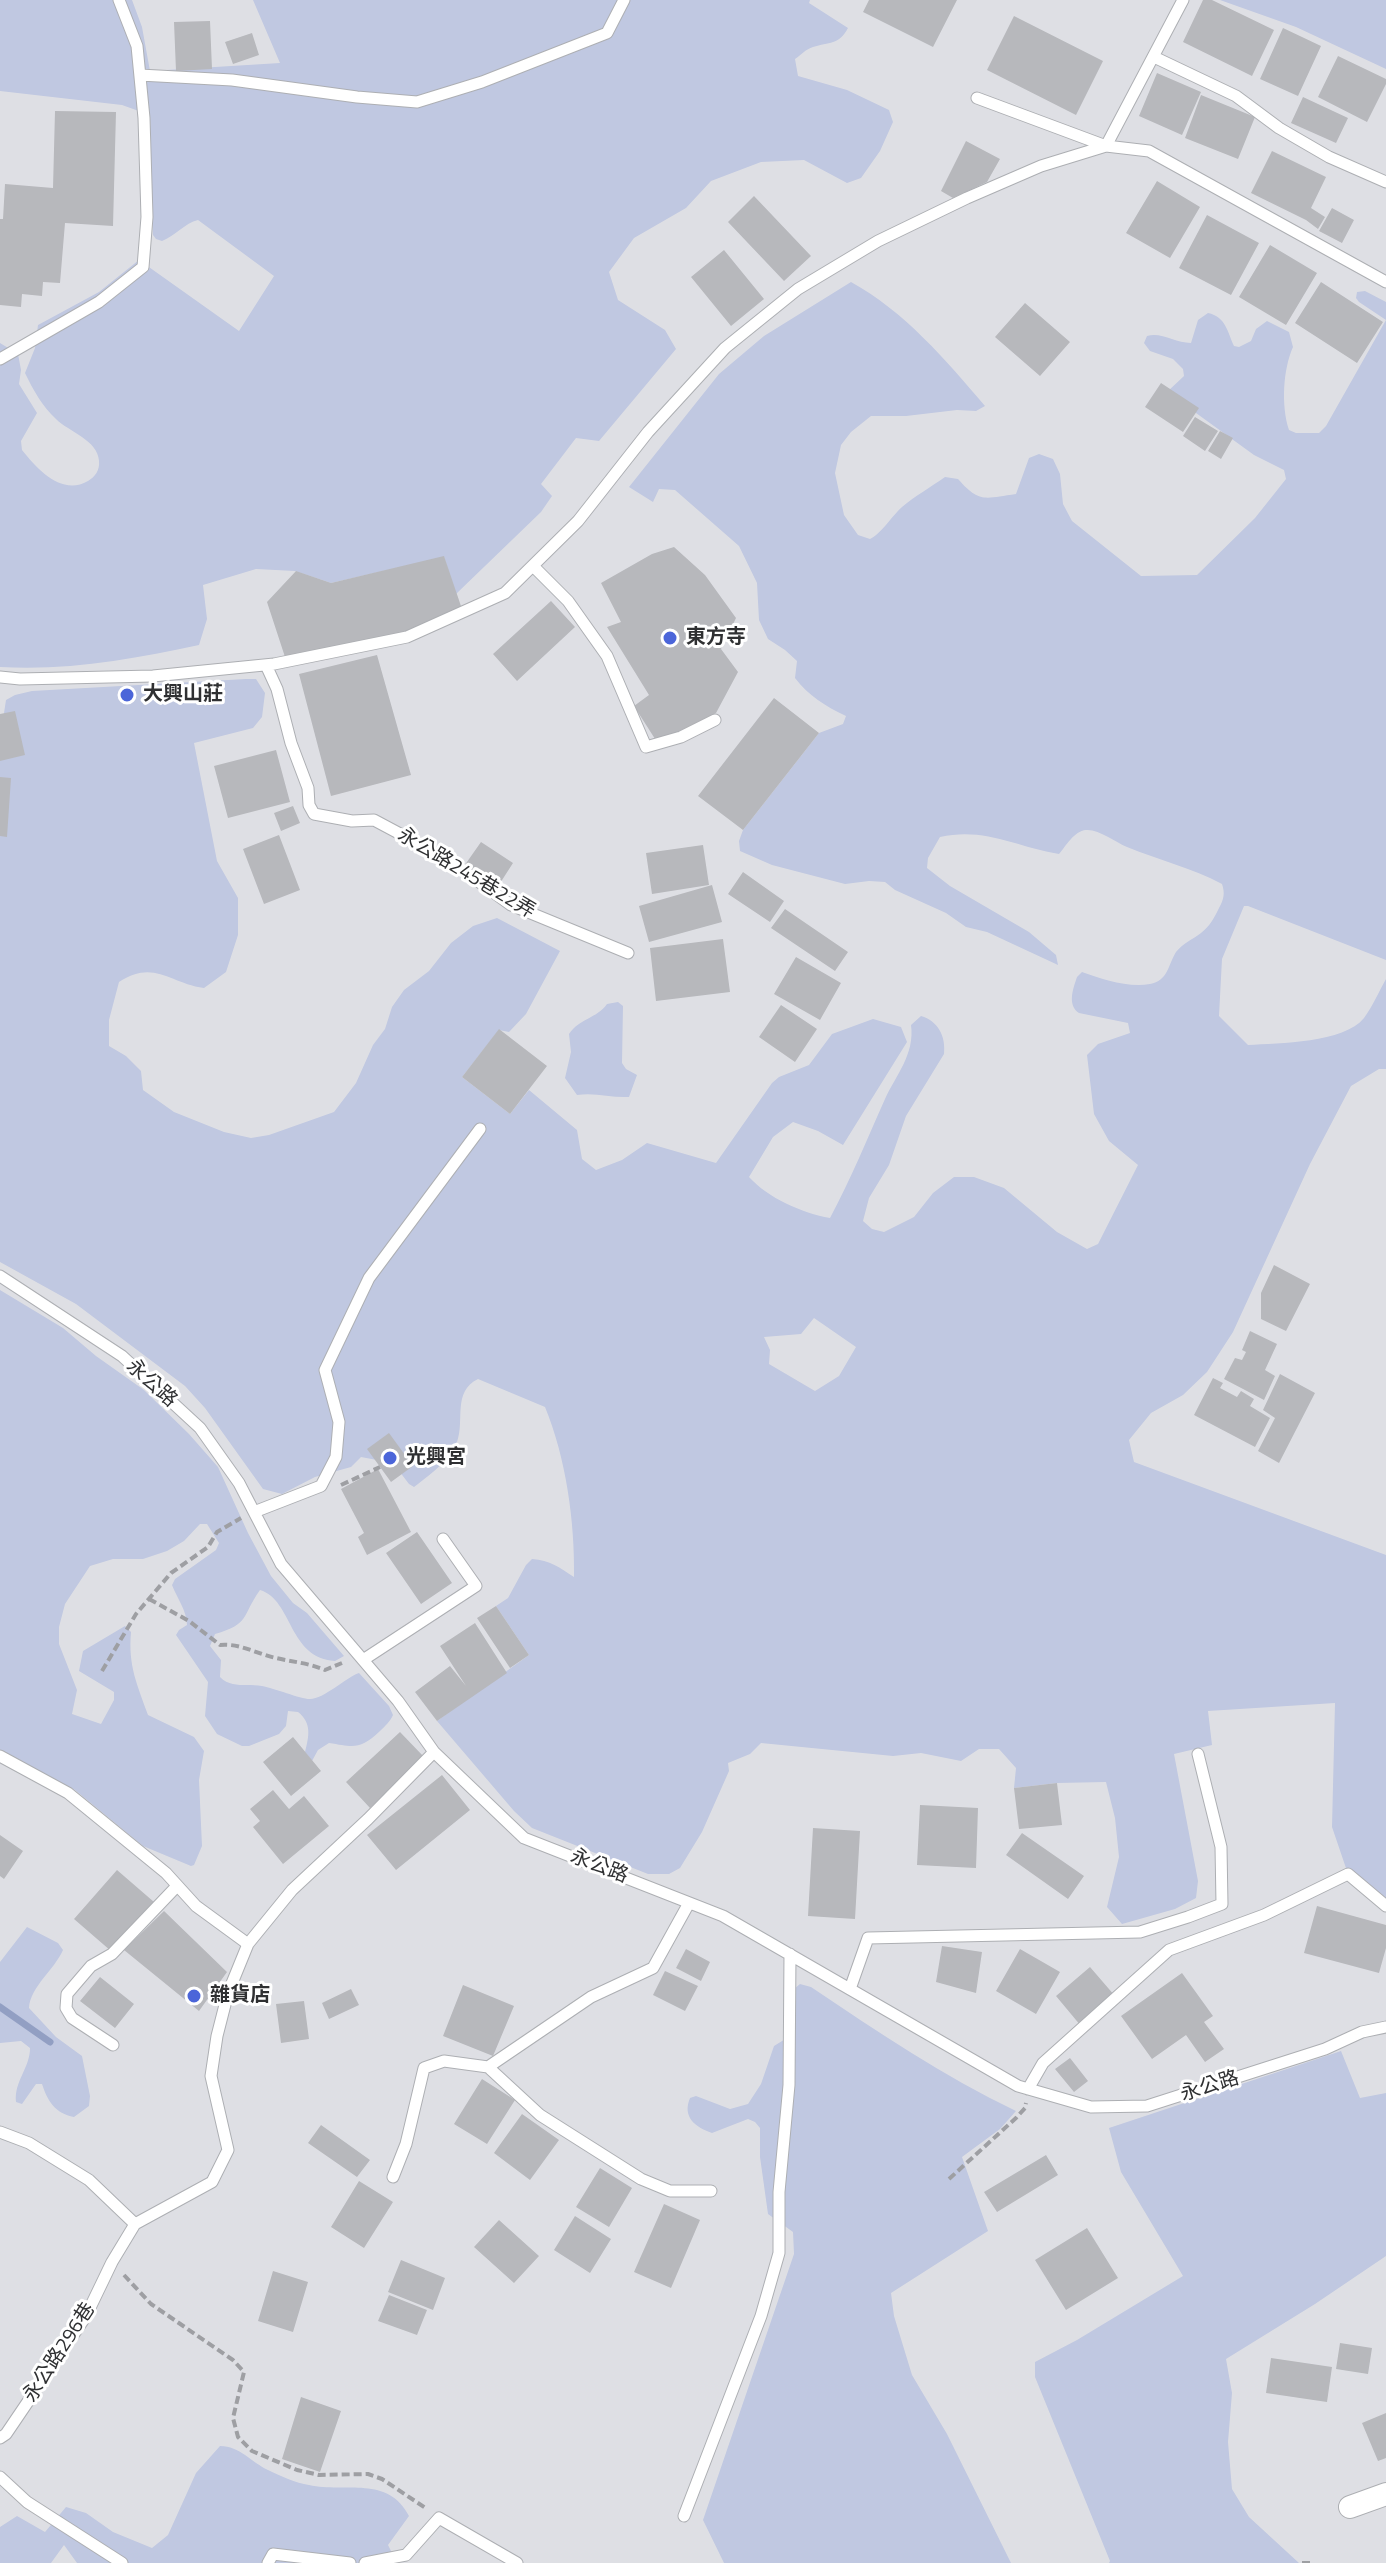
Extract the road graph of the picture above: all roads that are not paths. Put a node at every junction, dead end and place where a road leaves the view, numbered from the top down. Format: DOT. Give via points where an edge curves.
graph roads {
  1 [pos="119,0"];
  2 [pos="624,0"];
  3 [pos="1183,0"];
  4 [pos="1154,57"];
  5 [pos="140,75"];
  6 [pos="977,98"];
  7 [pos="1106,146"];
  8 [pos="1386,182"];
  9 [pos="1386,282"];
  10 [pos="0,359"];
  11 [pos="533,566"];
  12 [pos="266,665"];
  13 [pos="0,677"];
  14 [pos="715,720"];
  15 [pos="628,953"];
  16 [pos="480,1129"];
  17 [pos="0,1276"];
  18 [pos="254,1512"];
  19 [pos="443,1539"];
  20 [pos="363,1660"];
  21 [pos="434,1752"];
  22 [pos="1198,1754"];
  23 [pos="0,1756"];
  24 [pos="177,1886"];
  25 [pos="689,1903"];
  26 [pos="1386,1906"];
  27 [pos="248,1944"];
  28 [pos="790,1954"];
  29 [pos="850,1989"];
  30 [pos="1386,2027"];
  31 [pos="113,2045"];
  32 [pos="488,2067"];
  33 [pos="1028,2089"];
  34 [pos="0,2132"];
  35 [pos="393,2177"];
  36 [pos="711,2191"];
  37 [pos="135,2224"];
  38 [pos="0,2438"];
  39 [pos="0,2477"];
  40 [pos="1386,2494"];
  41 [pos="1350,2507"];
  42 [pos="684,2516"];
  43 [pos="122,2563"];
  44 [pos="268,2563"];
  45 [pos="350,2563"];
  46 [pos="365,2563"];
  47 [pos="517,2563"];
  1 -- 5 [label="lane" via="137,46"];
  2 -- 5 [label="lane" via="607,33 417,102"];
  3 -- 4 [label="lane"];
  4 -- 7 [label="lane"];
  4 -- 8 [label="lane" via="1236,96 1329,157"];
  5 -- 10 [label="lane" via="147,217 143,267 99,302"];
  6 -- 7 [label="lane"];
  7 -- 9 [label="lane" via="1149,151"];
  7 -- 11 [label="lane" via="1041,166 967,198 878,241 798,289 725,348 648,432 578,521"];
  11 -- 12 [label="lane" via="505,593 407,637"];
  11 -- 14 [label="lane" via="568,601 607,656 646,747"];
  12 -- 13 [label="lane" via="153,676"];
  12 -- 15 [label="lane, 永公路245巷22弄" via="314,814 374,820 449,860 511,905"];
  16 -- 18 [label="lane" via="369,1278 325,1370 339,1422 336,1457 321,1486"];
  17 -- 18 [label="lane, 永公路" via="122,1356 200,1428"];
  18 -- 20 [label="lane, 永公路" via="281,1564"];
  19 -- 20 [label="lane" via="476,1586"];
  20 -- 21 [label="lane, 永公路"];
  21 -- 25 [label="lane, 永公路" via="524,1838"];
  21 -- 27 [label="lane" via="292,1890"];
  22 -- 29 [label="lane" via="1221,1847 1222,1904 1140,1932 868,1938"];
  23 -- 24 [label="lane" via="68,1793"];
  24 -- 27 [label="lane"];
  24 -- 31 [label="lane" via="67,1994 72,2018"];
  25 -- 28 [label="lane, 永公路"];
  25 -- 32 [label="lane" via="653,1968 591,1997"];
  26 -- 33 [label="lane" via="1348,1874 1264,1915 1169,1950 1043,2063"];
  27 -- 37 [label="lane" via="228,1993 211,2076 228,2150 212,2182"];
  28 -- 29 [label="lane, 永公路"];
  28 -- 42 [label="lane" via="779,2253 761,2316"];
  29 -- 33 [label="lane, 永公路"];
  30 -- 33 [label="lane, 永公路" via="1147,2106 1091,2107"];
  32 -- 35 [label="lane" via="444,2061 424,2068"];
  32 -- 36 [label="lane" via="540,2115 641,2179 670,2191"];
  34 -- 37 [label="lane" via="29,2143 89,2180"];
  37 -- 38 [label="lane, 永公路296巷" via="86,2316"];
  39 -- 43 [label="lane" via="27,2502"];
  40 -- 41 [label="street"];
  44 -- 45 [label="lane" via="273,2554"];
  46 -- 47 [label="lane" via="406,2555 439,2518"];
}
